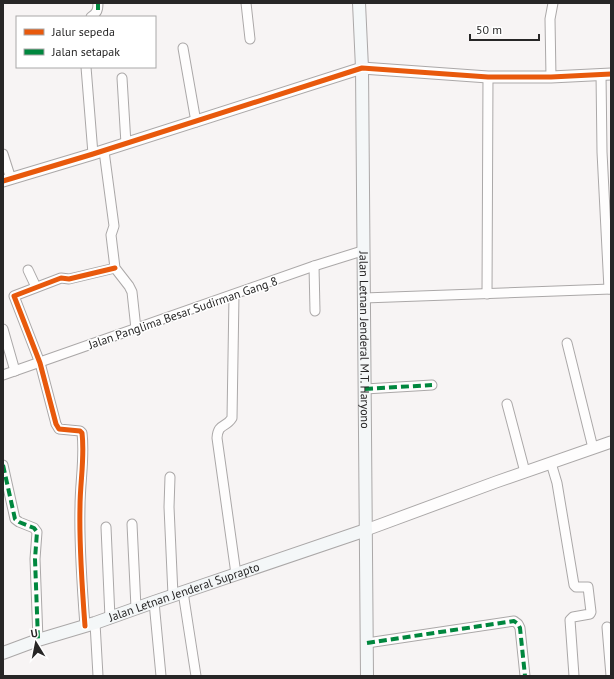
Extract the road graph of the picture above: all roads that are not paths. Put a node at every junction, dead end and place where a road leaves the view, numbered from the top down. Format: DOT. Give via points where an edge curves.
graph roads {
  1 [pos="98,3"];
  2 [pos="246,3"];
  3 [pos="360,3"];
  4 [pos="553,3"];
  5 [pos="93,16"];
  6 [pos="250,39"];
  7 [pos="183,48"];
  8 [pos="86,68"];
  9 [pos="362,68"];
  10 [pos="606,74"];
  11 [pos="488,77"];
  12 [pos="551,77"];
  13 [pos="122,78"];
  14 [pos="196,122"];
  15 [pos="126,144"];
  16 [pos="98,153"];
  17 [pos="3,154"];
  18 [pos="7,180"];
  19 [pos="362,251"];
  20 [pos="314,266"];
  21 [pos="115,268"];
  22 [pos="28,270"];
  23 [pos="36,287"];
  24 [pos="610,289"];
  25 [pos="487,294"];
  26 [pos="234,295"];
  27 [pos="364,298"];
  28 [pos="316,311"];
  29 [pos="3,329"];
  30 [pos="136,329"];
  31 [pos="567,343"];
  32 [pos="40,363"];
  33 [pos="15,371"];
  34 [pos="3,375"];
  35 [pos="432,384"];
  36 [pos="365,389"];
  37 [pos="508,404"];
  38 [pos="611,442"];
  39 [pos="593,448"];
  40 [pos="552,463"];
  41 [pos="3,465"];
  42 [pos="525,472"];
  43 [pos="170,477"];
  44 [pos="132,524"];
  45 [pos="106,527"];
  46 [pos="366,530"];
  47 [pos="236,574"];
  48 [pos="178,593"];
  49 [pos="154,602"];
  50 [pos="136,608"];
  51 [pos="110,618"];
  52 [pos="90,625"];
  53 [pos="607,627"];
  54 [pos="38,640"];
  55 [pos="367,643"];
  56 [pos="3,653"];
  57 [pos="98,676"];
  58 [pos="161,676"];
  59 [pos="196,676"];
  60 [pos="367,676"];
  61 [pos="525,676"];
  62 [pos="574,676"];
  63 [pos="611,676"];
  1 -- 5 [label="street" via="98,10"];
  2 -- 6 [label="street"];
  3 -- 9 [label="main road, Jalan Letnan Jenderal M.T. Haryono"];
  4 -- 12 [label="street" via="550,18"];
  7 -- 14 [label="street"];
  8 -- 16 [label="street"];
  9 -- 11 [label="street"];
  9 -- 14 [label="street"];
  9 -- 19 [label="main road, Jalan Letnan Jenderal M.T. Haryono"];
  10 -- 12 [label="street"];
  10 -- 24 [label="street" via="602,152"];
  11 -- 12 [label="street"];
  11 -- 25 [label="street"];
  13 -- 15 [label="street"];
  14 -- 15 [label="street"];
  15 -- 16 [label="street"];
  16 -- 18 [label="street"];
  16 -- 21 [label="street" via="114,226 111,235"];
  17 -- 18 [label="street"];
  19 -- 20 [label="street, Jalan Panglima Besar Sudirman Gang 8"];
  19 -- 27 [label="main road, Jalan Letnan Jenderal M.T. Haryono"];
  20 -- 26 [label="street, Jalan Panglima Besar Sudirman Gang 8"];
  20 -- 28 [label="street"];
  21 -- 23 [label="street" via="69,279 61,278"];
  21 -- 30 [label="street" via="132,292"];
  22 -- 23 [label="street"];
  23 -- 32 [label="street" via="14,296"];
  24 -- 25 [label="street"];
  25 -- 27 [label="street"];
  26 -- 30 [label="street, Jalan Panglima Besar Sudirman Gang 8"];
  26 -- 47 [label="street" via="232,418 217,432 217,438"];
  27 -- 36 [label="main road, Jalan Letnan Jenderal M.T. Haryono"];
  29 -- 33 [label="street"];
  30 -- 32 [label="street, Jalan Panglima Besar Sudirman Gang 8"];
  31 -- 39 [label="street"];
  32 -- 33 [label="street, Jalan Panglima Besar Sudirman Gang 8"];
  32 -- 52 [label="street" via="57,427 62,430 80,431 83,435 80,558"];
  33 -- 34 [label="street, Jalan Panglima Besar Sudirman Gang 8"];
  35 -- 36 [label="street"];
  36 -- 46 [label="main road, Jalan Letnan Jenderal M.T. Haryono"];
  37 -- 42 [label="street"];
  38 -- 39 [label="street"];
  39 -- 40 [label="street"];
  40 -- 42 [label="street"];
  40 -- 62 [label="street" via="574,585 588,588 591,612 570,620"];
  41 -- 54 [label="street" via="15,519 37,532 35,559"];
  42 -- 46 [label="street"];
  43 -- 48 [label="street" via="169,507"];
  44 -- 50 [label="street"];
  45 -- 51 [label="street"];
  46 -- 47 [label="main road, Jalan Letnan Jenderal Suprapto"];
  46 -- 55 [label="main road, Jalan Letnan Jenderal M.T. Haryono"];
  47 -- 48 [label="main road, Jalan Letnan Jenderal Suprapto"];
  48 -- 49 [label="main road, Jalan Letnan Jenderal Suprapto"];
  48 -- 59 [label="street"];
  49 -- 50 [label="main road, Jalan Letnan Jenderal Suprapto"];
  49 -- 58 [label="street"];
  50 -- 51 [label="main road, Jalan Letnan Jenderal Suprapto"];
  51 -- 52 [label="main road, Jalan Letnan Jenderal Suprapto"];
  52 -- 54 [label="main road, Jalan Letnan Jenderal Suprapto"];
  52 -- 57 [label="street"];
  53 -- 63 [label="street"];
  54 -- 56 [label="main road, Jalan Letnan Jenderal Suprapto"];
  55 -- 60 [label="main road, Jalan Letnan Jenderal M.T. Haryono"];
  55 -- 61 [label="street" via="514,621 520,628"];
}
